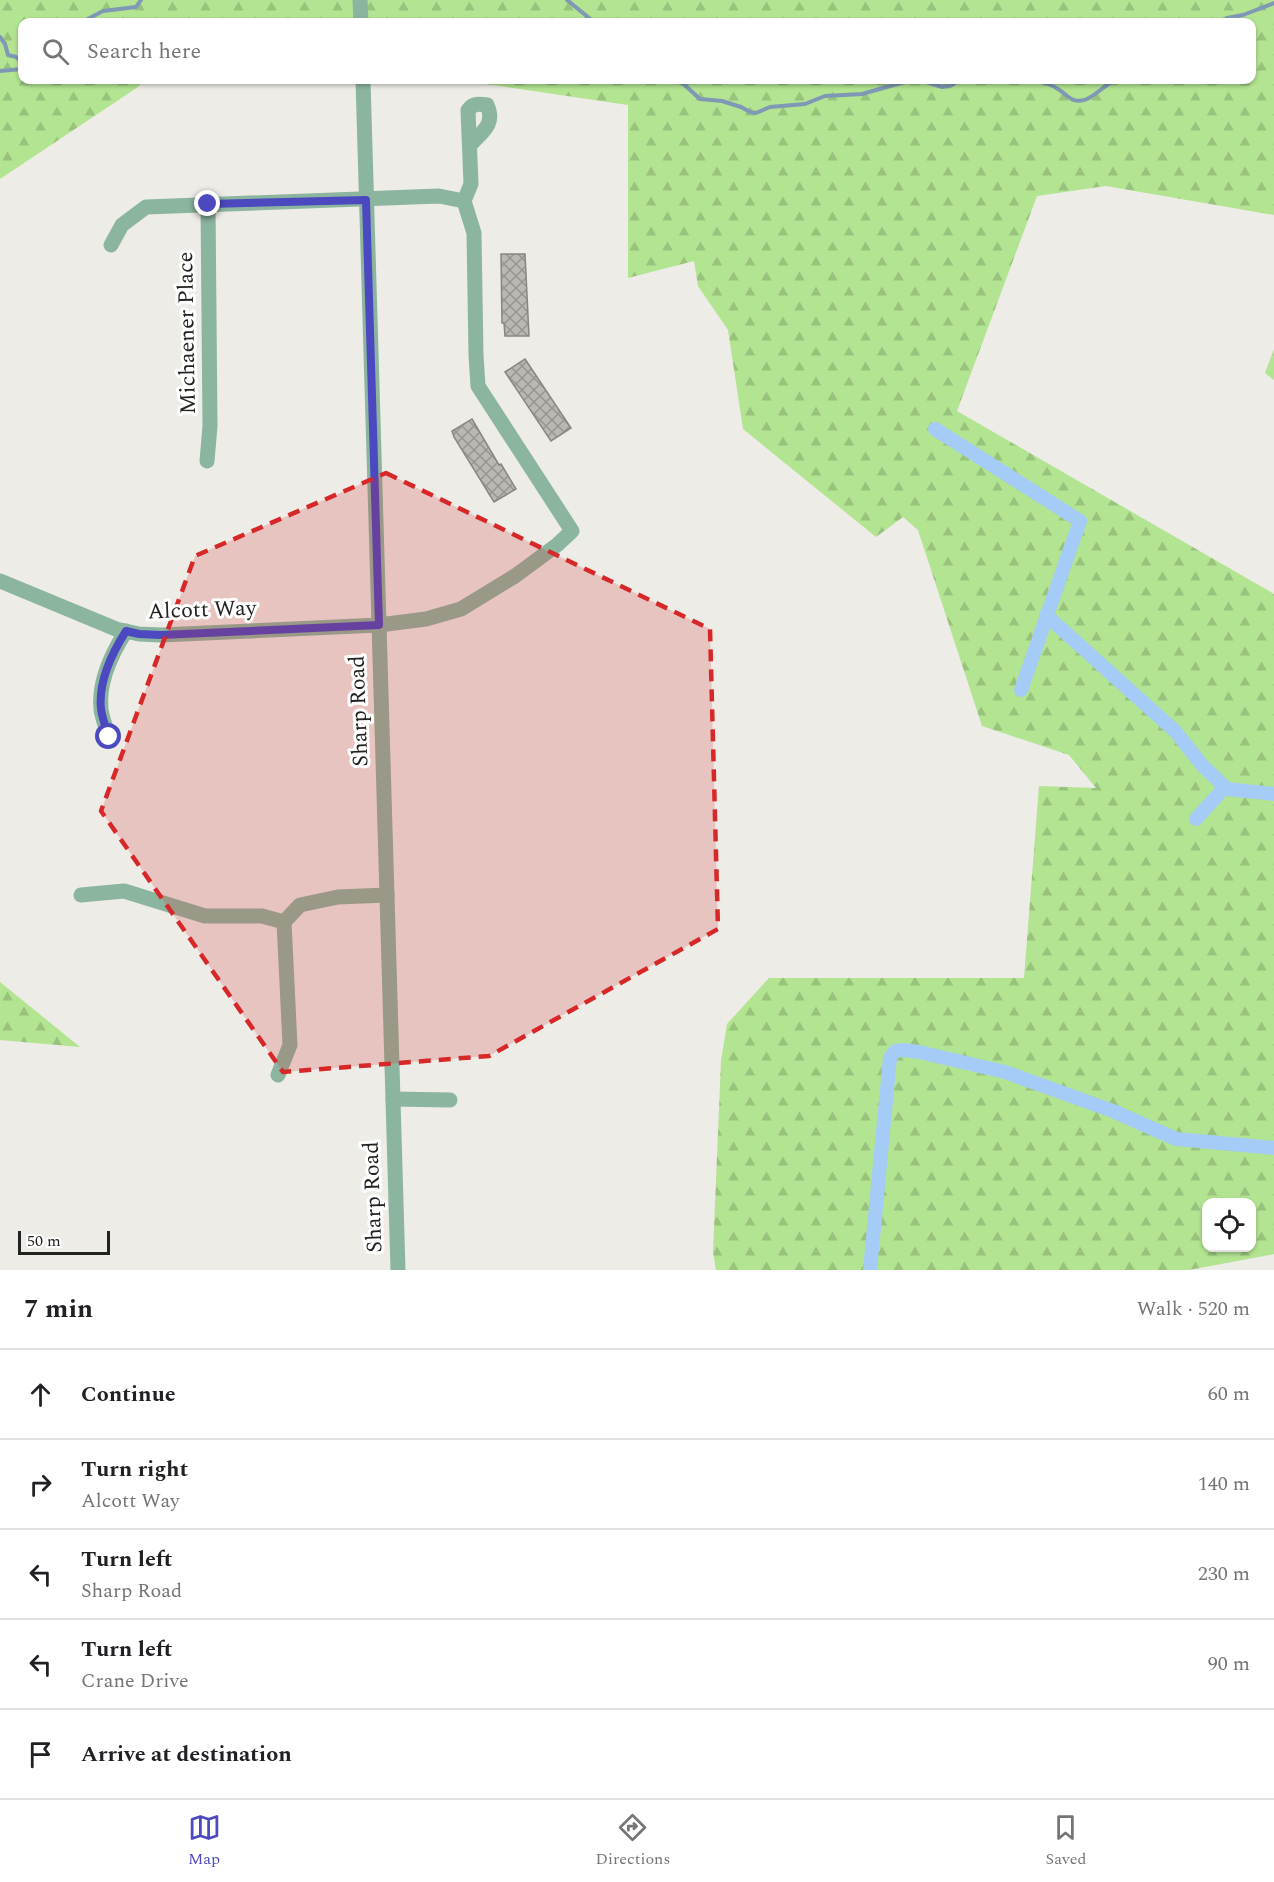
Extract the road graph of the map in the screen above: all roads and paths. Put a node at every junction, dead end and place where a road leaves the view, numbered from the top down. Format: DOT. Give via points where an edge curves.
graph roads {
  1 [pos="360,0"];
  2 [pos="361,18"];
  3 [pos="363,84"];
  4 [pos="470,145"];
  5 [pos="366,200"];
  6 [pos="464,201"];
  7 [pos="208,204"];
  8 [pos="111,245"];
  9 [pos="207,461"];
  10 [pos="0,581"];
  11 [pos="379,625"];
  12 [pos="126,631"];
  13 [pos="109,737"];
  14 [pos="81,895"];
  15 [pos="387,895"];
  16 [pos="284,922"];
  17 [pos="278,1075"];
  18 [pos="393,1099"];
  19 [pos="450,1100"];
  20 [pos="398,1270"];
  1 -- 2 [label="street"];
  3 -- 5 [label="street, Sharp Road"];
  4 -- 6 [label="street" via="471,184"];
  5 -- 6 [label="street" via="439,196"];
  5 -- 7 [label="street"];
  5 -- 11 [label="street, Sharp Road"];
  6 -- 11 [label="street, Alcott Way" via="474,233 478,386 572,531 515,576 461,609 426,619"];
  7 -- 8 [label="street" via="146,207 122,225"];
  7 -- 9 [label="street, Michaener Place"];
  10 -- 12 [label="street, Alcott Way"];
  11 -- 12 [label="street, Alcott Way" via="161,635"];
  11 -- 15 [label="street, Sharp Road"];
  12 -- 13 [label="street" via="115,649 100,692"];
  14 -- 16 [label="street" via="124,891 205,916 262,916"];
  15 -- 16 [label="street" via="338,897 300,905"];
  15 -- 18 [label="street, Sharp Road"];
  16 -- 17 [label="street" via="290,1045"];
  18 -- 19 [label="street"];
  18 -- 20 [label="street, Sharp Road"];
}
